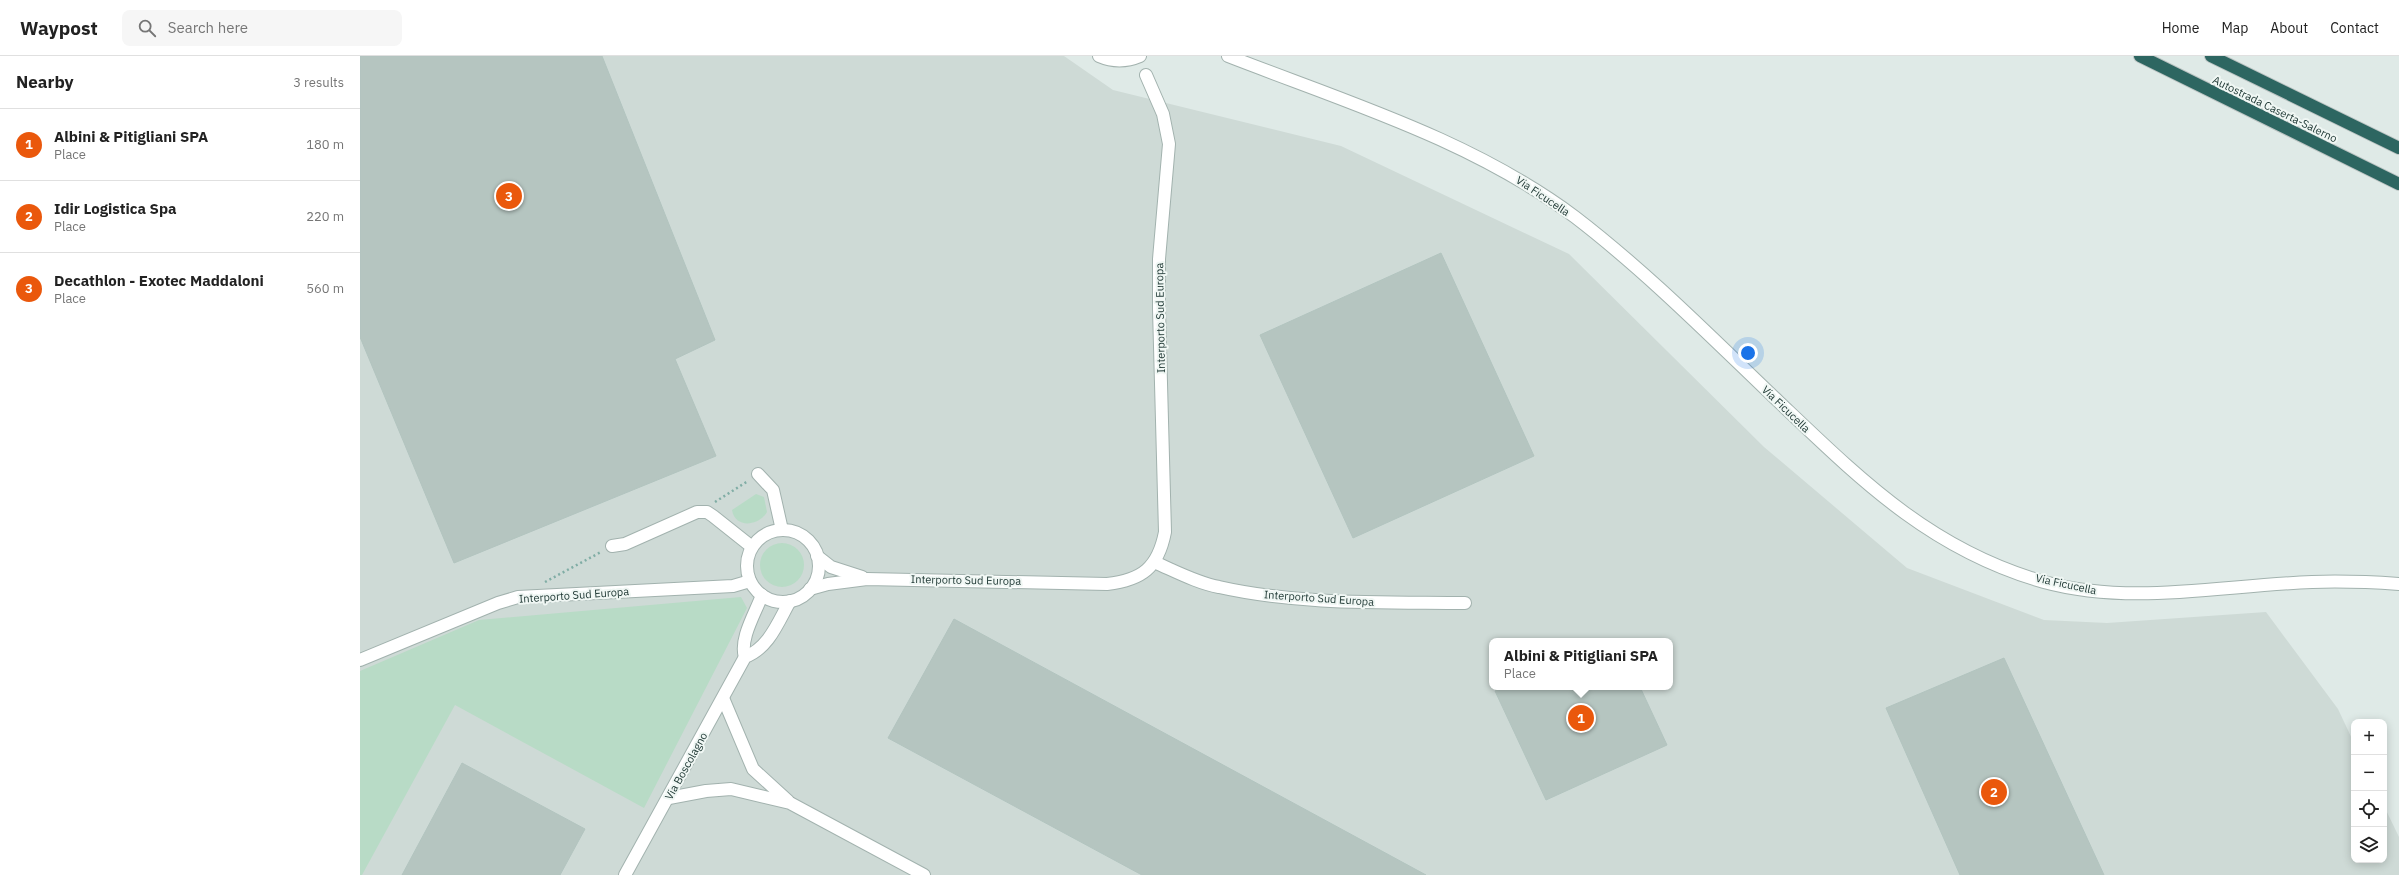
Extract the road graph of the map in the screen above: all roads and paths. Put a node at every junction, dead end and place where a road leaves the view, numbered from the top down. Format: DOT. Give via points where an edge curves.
graph roads {
  1 [pos="1099,56"];
  2 [pos="1140,56"];
  3 [pos="1228,56"];
  4 [pos="2140,56"];
  5 [pos="2211,56"];
  6 [pos="1146,75"];
  7 [pos="2399,148"];
  8 [pos="2399,184"];
  9 [pos="758,474"];
  10 [pos="697,512"];
  11 [pos="782,530"];
  12 [pos="612,546"];
  13 [pos="752,547"];
  14 [pos="817,556"];
  15 [pos="1154,562"];
  16 [pos="867,579"];
  17 [pos="750,582"];
  18 [pos="543,583"];
  19 [pos="2399,584"];
  20 [pos="810,589"];
  21 [pos="762,595"];
  22 [pos="790,601"];
  23 [pos="1464,603"];
  24 [pos="745,657"];
  25 [pos="360,660"];
  26 [pos="723,698"];
  27 [pos="669,798"];
  28 [pos="790,803"];
  29 [pos="625,875"];
  30 [pos="924,875"];
  1 -- 2 [label="street" via="1124,61"];
  3 -- 19 [label="street, Via Ficucella" via="1459,148 1519,179 1572,215 1654,283 1822,444 1877,493 1907,516 1991,562 2043,582 2086,590 2127,593 2178,593 2310,582"];
  4 -- 8 [label="highway, Autostrada Caserta-Salerno"];
  5 -- 7 [label="highway, Autostrada Caserta-Salerno"];
  6 -- 15 [label="street, Interporto Sud Europa" via="1163,114 1169,144 1159,258 1165,532 1162,548"];
  9 -- 10 [label="path" via="741,487"];
  9 -- 11 [label="street" via="773,490"];
  10 -- 12 [label="street" via="625,544"];
  10 -- 13 [label="street" via="707,512"];
  11 -- 13 [label="street" via="770,532"];
  11 -- 14 [label="street" via="804,537"];
  12 -- 18 [label="path"];
  13 -- 17 [label="street" via="747,570"];
  14 -- 16 [label="street, Interporto Sud Europa" via="831,567"];
  14 -- 20 [label="street" via="816,580"];
  15 -- 16 [label="street, Interporto Sud Europa" via="1142,575 1132,580 1107,584"];
  15 -- 23 [label="street, Interporto Sud Europa" via="1218,587 1261,594 1350,602"];
  16 -- 20 [label="street, Interporto Sud Europa"];
  17 -- 21 [label="street"];
  17 -- 25 [label="street, Interporto Sud Europa" via="732,586 518,597"];
  20 -- 22 [label="street" via="801,597"];
  21 -- 22 [label="street" via="778,601"];
  21 -- 24 [label="street, Via Boscolagno" via="745,640"];
  22 -- 24 [label="street" via="764,646"];
  24 -- 26 [label="street, Via Boscolagno"];
  26 -- 27 [label="street, Via Boscolagno"];
  26 -- 28 [label="street" via="753,769"];
  27 -- 28 [label="street" via="731,789"];
  27 -- 29 [label="street, Via Boscolagno"];
  28 -- 30 [label="street"];
}
